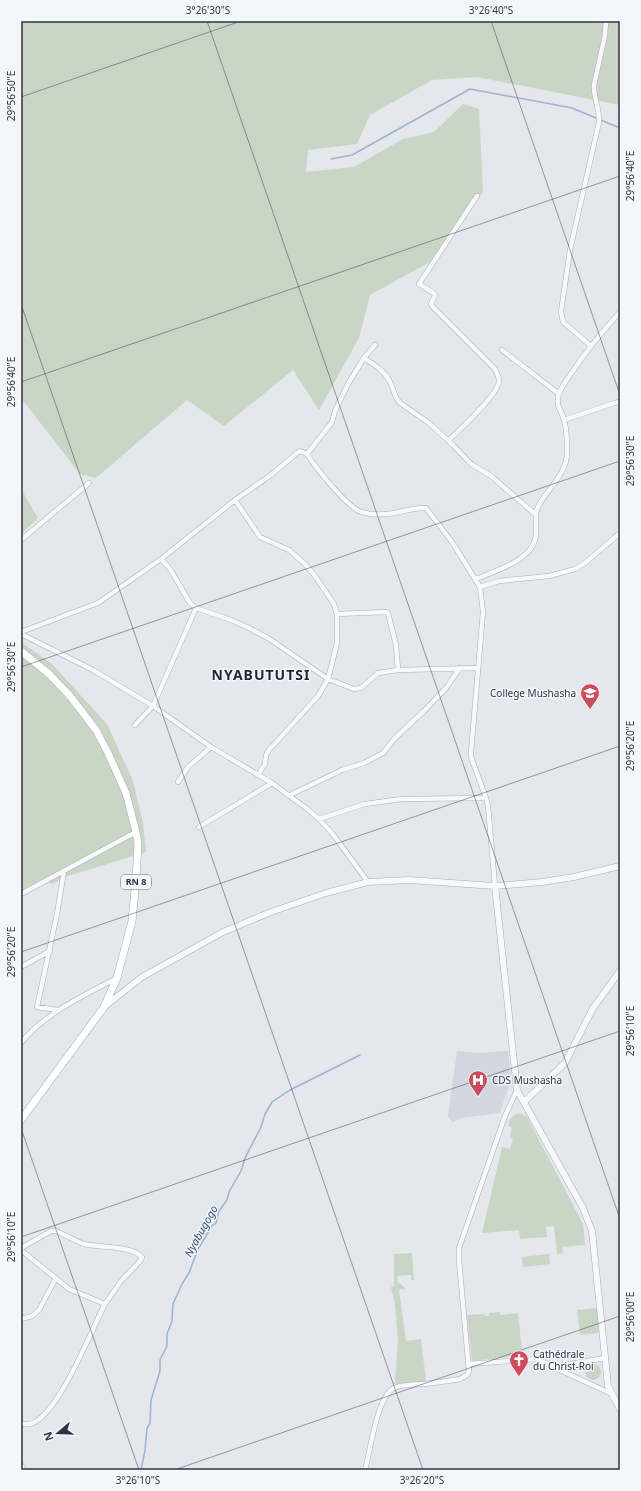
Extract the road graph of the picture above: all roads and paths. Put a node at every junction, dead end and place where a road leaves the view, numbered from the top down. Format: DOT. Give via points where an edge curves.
graph roads {
  1 [pos="606,21"];
  2 [pos="477,196"];
  3 [pos="620,312"];
  4 [pos="375,345"];
  5 [pos="591,346"];
  6 [pos="502,350"];
  7 [pos="364,358"];
  8 [pos="559,394"];
  9 [pos="620,402"];
  10 [pos="564,420"];
  11 [pos="449,440"];
  12 [pos="307,454"];
  13 [pos="89,483"];
  14 [pos="235,500"];
  15 [pos="535,514"];
  16 [pos="620,533"];
  17 [pos="21,540"];
  18 [pos="161,559"];
  19 [pos="476,579"];
  20 [pos="480,587"];
  21 [pos="196,608"];
  22 [pos="337,614"];
  23 [pos="21,633"];
  24 [pos="21,651"];
  25 [pos="460,668"];
  26 [pos="478,668"];
  27 [pos="398,670"];
  28 [pos="328,679"];
  29 [pos="153,706"];
  30 [pos="135,725"];
  31 [pos="211,746"];
  32 [pos="258,775"];
  33 [pos="178,782"];
  34 [pos="272,783"];
  35 [pos="290,795"];
  36 [pos="486,798"];
  37 [pos="319,819"];
  38 [pos="200,827"];
  39 [pos="136,832"];
  40 [pos="620,866"];
  41 [pos="64,871"];
  42 [pos="368,882"];
  43 [pos="495,886"];
  44 [pos="21,894"];
  45 [pos="50,951"];
  46 [pos="21,967"];
  47 [pos="620,971"];
  48 [pos="117,978"];
  49 [pos="104,1007"];
  50 [pos="58,1010"];
  51 [pos="21,1043"];
  52 [pos="517,1090"];
  53 [pos="524,1102"];
  54 [pos="21,1120"];
  55 [pos="21,1249"];
  56 [pos="56,1278"];
  57 [pos="105,1304"];
  58 [pos="21,1319"];
  59 [pos="605,1358"];
  60 [pos="468,1364"];
  61 [pos="553,1367"];
  62 [pos="612,1394"];
  63 [pos="620,1409"];
  64 [pos="21,1423"];
  65 [pos="21,1465"];
  66 [pos="24,1470"];
  67 [pos="365,1470"];
  1 -- 5 [label="street" via="593,89 600,115 599,122 570,250 561,312 563,322"];
  2 -- 11 [label="street" via="419,284 434,293 432,306 495,369 499,379 494,394"];
  3 -- 5 [label="street"];
  4 -- 7 [label="street"];
  5 -- 8 [label="street"];
  6 -- 8 [label="street"];
  7 -- 11 [label="street" via="383,372 400,403"];
  7 -- 12 [label="street" via="348,384 332,422"];
  8 -- 10 [label="street" via="557,402"];
  9 -- 10 [label="street"];
  10 -- 15 [label="street" via="566,464"];
  11 -- 15 [label="street" via="471,464 491,476"];
  12 -- 14 [label="street" via="300,451"];
  12 -- 19 [label="street" via="334,488 356,509 371,514 386,514 426,508"];
  13 -- 17 [label="street"];
  14 -- 18 [label="street"];
  14 -- 22 [label="street" via="260,537 289,550 305,564 334,604"];
  15 -- 19 [label="street" via="535,542 526,554 505,567"];
  16 -- 20 [label="street" via="585,563 567,572"];
  18 -- 21 [label="street"];
  18 -- 23 [label="street" via="98,604"];
  19 -- 20 [label="street"];
  20 -- 26 [label="street" via="483,612"];
  21 -- 28 [label="street" via="232,620 268,638"];
  21 -- 29 [label="street"];
  22 -- 27 [label="street" via="388,613 396,645"];
  22 -- 28 [label="street" via="338,643"];
  23 -- 29 [label="street" via="93,670"];
  24 -- 39 [label="main road, RN 8" via="70,696 96,730 126,793"];
  25 -- 26 [label="street"];
  25 -- 27 [label="street"];
  25 -- 35 [label="street" via="446,688 394,738 383,753"];
  26 -- 36 [label="street" via="471,752"];
  27 -- 28 [label="street" via="378,673 358,689"];
  28 -- 32 [label="street" via="318,696 269,750"];
  29 -- 30 [label="street"];
  29 -- 31 [label="street"];
  31 -- 32 [label="street"];
  31 -- 33 [label="street" via="188,767"];
  32 -- 34 [label="street"];
  34 -- 35 [label="street"];
  34 -- 38 [label="street"];
  35 -- 37 [label="street"];
  36 -- 37 [label="street" via="402,799 359,806"];
  36 -- 43 [label="street"];
  37 -- 42 [label="street"];
  39 -- 41 [label="street"];
  39 -- 48 [label="main road, RN 8" via="138,843 132,921"];
  40 -- 43 [label="street" via="574,877"];
  41 -- 44 [label="street"];
  41 -- 45 [label="street"];
  42 -- 43 [label="street" via="409,880"];
  42 -- 49 [label="street" via="326,893 223,932 142,976"];
  43 -- 52 [label="street"];
  45 -- 46 [label="street"];
  45 -- 50 [label="street" via="38,1007"];
  47 -- 53 [label="street" via="593,1008 565,1063"];
  48 -- 49 [label="main road, RN 8"];
  48 -- 50 [label="street"];
  49 -- 54 [label="main road, RN 8"];
  50 -- 51 [label="street"];
  52 -- 53 [label="street"];
  52 -- 60 [label="street" via="505,1116 459,1248"];
  53 -- 59 [label="street" via="583,1208 592,1231"];
  55 -- 56 [label="street"];
  55 -- 57 [label="street" via="56,1230 85,1244 108,1246 140,1255 141,1260 121,1281"];
  56 -- 57 [label="street" via="69,1289"];
  56 -- 58 [label="street" via="39,1310 32,1316"];
  57 -- 64 [label="street" via="59,1397 37,1420 28,1424"];
  59 -- 61 [label="street"];
  59 -- 62 [label="street" via="608,1386"];
  60 -- 61 [label="street" via="535,1359"];
  60 -- 67 [label="street" via="467,1375 460,1379 393,1388 385,1396 377,1417"];
  61 -- 62 [label="street"];
  62 -- 63 [label="street"];
  65 -- 66 [label="street"];
}
